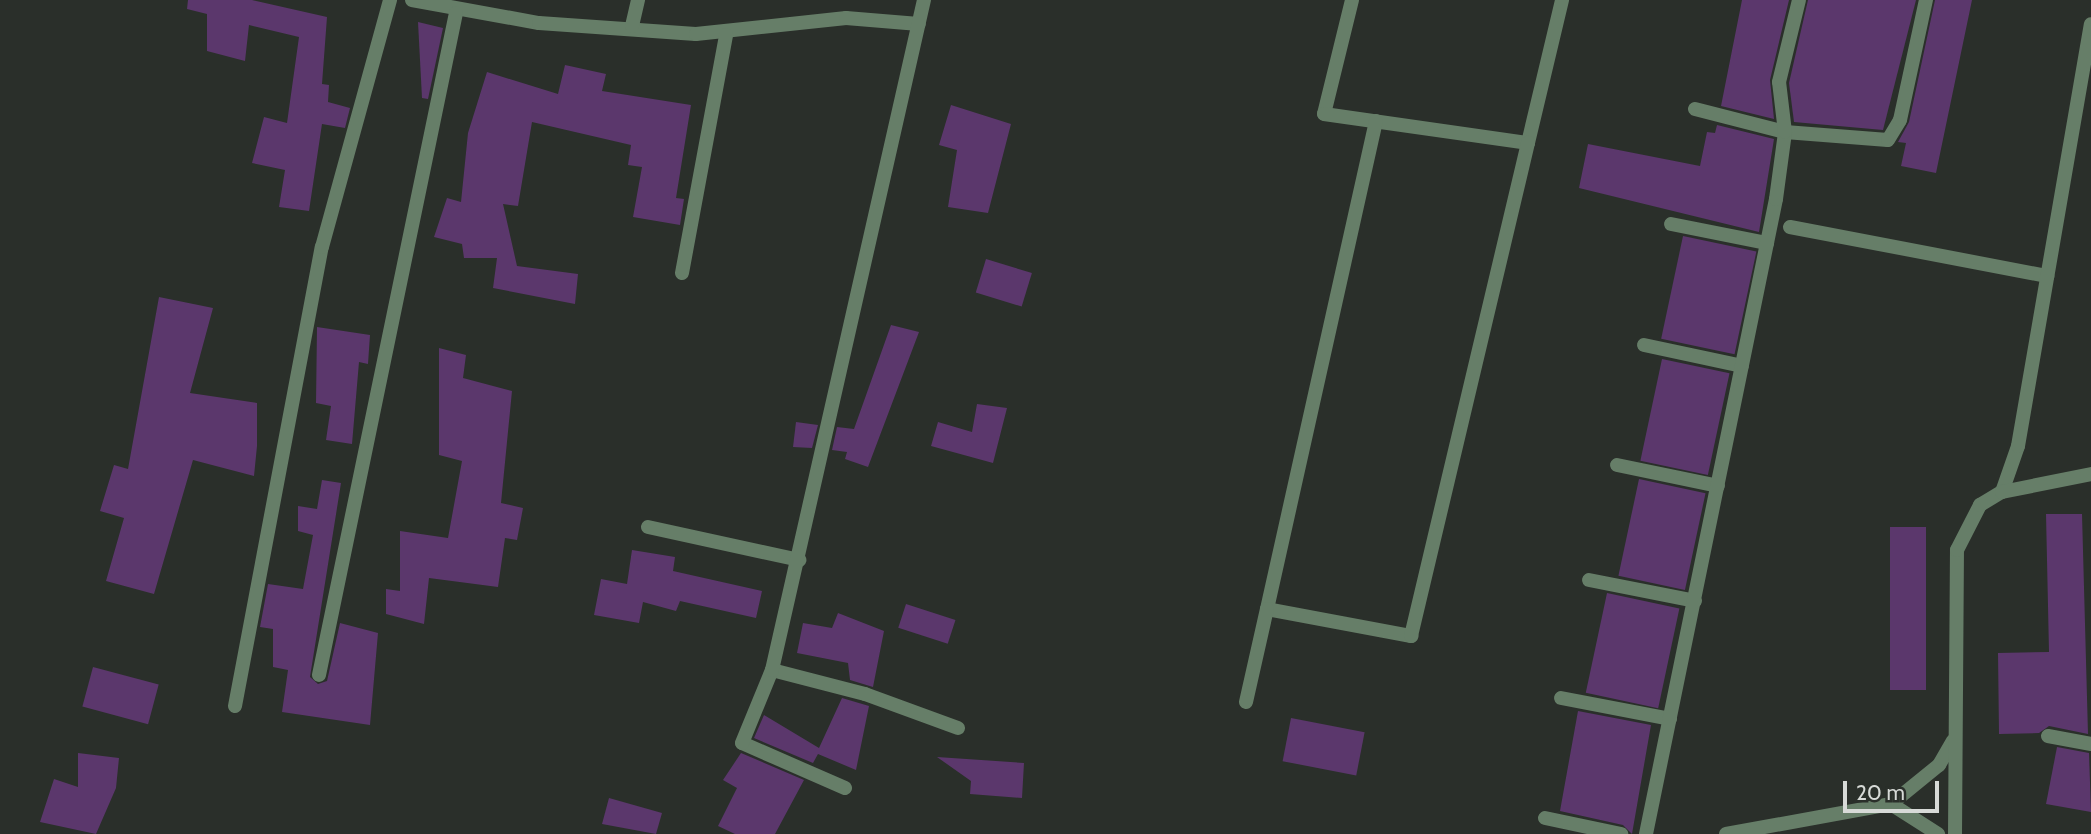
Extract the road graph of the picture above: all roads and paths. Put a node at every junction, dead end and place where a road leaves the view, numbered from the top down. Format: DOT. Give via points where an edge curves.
graph roads {
  1 [pos="390,0"];
  2 [pos="412,0"];
  3 [pos="638,0"];
  4 [pos="924,0"];
  5 [pos="1352,0"];
  6 [pos="1562,0"];
  7 [pos="1798,0"];
  8 [pos="1926,0"];
  9 [pos="456,13"];
  10 [pos="919,24"];
  11 [pos="2091,24"];
  12 [pos="632,26"];
  13 [pos="726,35"];
  14 [pos="1695,109"];
  15 [pos="1376,121"];
  16 [pos="1785,132"];
  17 [pos="1528,143"];
  18 [pos="1671,224"];
  19 [pos="1790,228"];
  20 [pos="1767,243"];
  21 [pos="682,273"];
  22 [pos="2047,276"];
  23 [pos="1644,345"];
  24 [pos="1742,366"];
  25 [pos="1617,465"];
  26 [pos="2091,474"];
  27 [pos="1718,486"];
  28 [pos="2002,492"];
  29 [pos="648,527"];
  30 [pos="799,559"];
  31 [pos="1589,580"];
  32 [pos="1695,601"];
  33 [pos="1266,609"];
  34 [pos="772,670"];
  35 [pos="319,675"];
  36 [pos="1561,698"];
  37 [pos="1246,702"];
  38 [pos="235,706"];
  39 [pos="1670,719"];
  40 [pos="958,728"];
  41 [pos="2048,736"];
  42 [pos="1954,740"];
  43 [pos="2091,744"];
  44 [pos="845,788"];
  45 [pos="1891,804"];
  46 [pos="1545,818"];
  47 [pos="1621,834"];
  48 [pos="1646,834"];
  49 [pos="1726,834"];
  50 [pos="1938,834"];
  51 [pos="1955,834"];
  1 -- 38 [label="street" via="322,247"];
  2 -- 9 [label="street"];
  3 -- 12 [label="street"];
  4 -- 10 [label="street"];
  5 -- 15 [label="street" via="1324,114"];
  6 -- 17 [label="street"];
  7 -- 16 [label="street" via="1779,82"];
  8 -- 16 [label="street" via="1891,138"];
  9 -- 12 [label="street"];
  9 -- 35 [label="street"];
  10 -- 13 [label="street" via="846,18"];
  10 -- 30 [label="street"];
  11 -- 22 [label="street"];
  12 -- 13 [label="street"];
  13 -- 21 [label="street"];
  14 -- 16 [label="street"];
  15 -- 17 [label="street"];
  15 -- 33 [label="street"];
  16 -- 20 [label="street"];
  17 -- 33 [label="street" via="1411,636"];
  18 -- 20 [label="street"];
  19 -- 22 [label="street"];
  20 -- 24 [label="street"];
  22 -- 28 [label="street" via="2018,446"];
  23 -- 24 [label="street"];
  24 -- 27 [label="street"];
  25 -- 27 [label="street"];
  26 -- 28 [label="street"];
  27 -- 32 [label="street"];
  28 -- 42 [label="street" via="1980,505 1957,550"];
  29 -- 30 [label="street"];
  30 -- 34 [label="street"];
  31 -- 32 [label="street"];
  32 -- 39 [label="street"];
  33 -- 37 [label="street"];
  34 -- 40 [label="street"];
  34 -- 44 [label="street" via="743,746"];
  36 -- 39 [label="street"];
  39 -- 48 [label="street"];
  41 -- 43 [label="street"];
  42 -- 45 [label="street" via="1939,765"];
  42 -- 51 [label="street"];
  45 -- 49 [label="street"];
  45 -- 50 [label="street"];
  46 -- 47 [label="street"];
}
